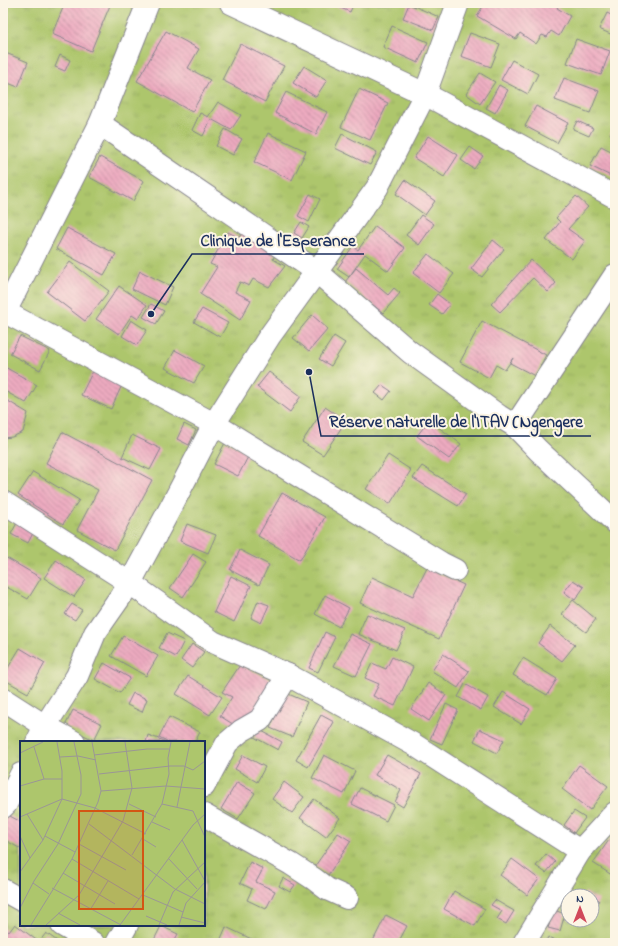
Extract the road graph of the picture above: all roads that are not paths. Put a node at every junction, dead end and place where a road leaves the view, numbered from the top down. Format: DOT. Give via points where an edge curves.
graph roads {
  1 [pos="148,3"];
  2 [pos="231,3"];
  3 [pos="458,3"];
  4 [pos="425,94"];
  5 [pos="100,124"];
  6 [pos="615,197"];
  7 [pos="316,272"];
  8 [pos="615,275"];
  9 [pos="4,314"];
  10 [pos="214,424"];
  11 [pos="515,426"];
  12 [pos="3,502"];
  13 [pos="615,522"];
  14 [pos="455,570"];
  15 [pos="130,583"];
  16 [pos="288,675"];
  17 [pos="3,699"];
  18 [pos="41,734"];
  19 [pos="70,741"];
  20 [pos="20,776"];
  21 [pos="205,784"];
  22 [pos="3,807"];
  23 [pos="615,812"];
  24 [pos="205,816"];
  25 [pos="580,850"];
  26 [pos="3,890"];
  27 [pos="347,898"];
  28 [pos="20,899"];
  29 [pos="64,926"];
  30 [pos="126,926"];
  31 [pos="93,943"];
  32 [pos="117,943"];
  33 [pos="524,943"];
  1 -- 5 [label="street"];
  2 -- 4 [label="street"];
  3 -- 4 [label="street"];
  4 -- 6 [label="street"];
  4 -- 7 [label="street" via="377,188"];
  5 -- 7 [label="street"];
  5 -- 9 [label="street"];
  7 -- 10 [label="street" via="268,337"];
  7 -- 11 [label="street" via="410,352"];
  8 -- 11 [label="street"];
  9 -- 10 [label="street"];
  10 -- 14 [label="street"];
  10 -- 15 [label="street"];
  11 -- 13 [label="street"];
  12 -- 15 [label="street"];
  15 -- 16 [label="street" via="213,642"];
  15 -- 18 [label="street" via="95,633 77,676"];
  16 -- 21 [label="street" via="260,720 227,742"];
  16 -- 25 [label="street" via="413,744"];
  17 -- 18 [label="street"];
  18 -- 19 [label="street"];
  20 -- 22 [label="street"];
  23 -- 25 [label="street"];
  24 -- 27 [label="street" via="291,864 327,889"];
  25 -- 33 [label="street"];
  26 -- 28 [label="street"];
  29 -- 31 [label="street"];
  30 -- 32 [label="street"];
}
